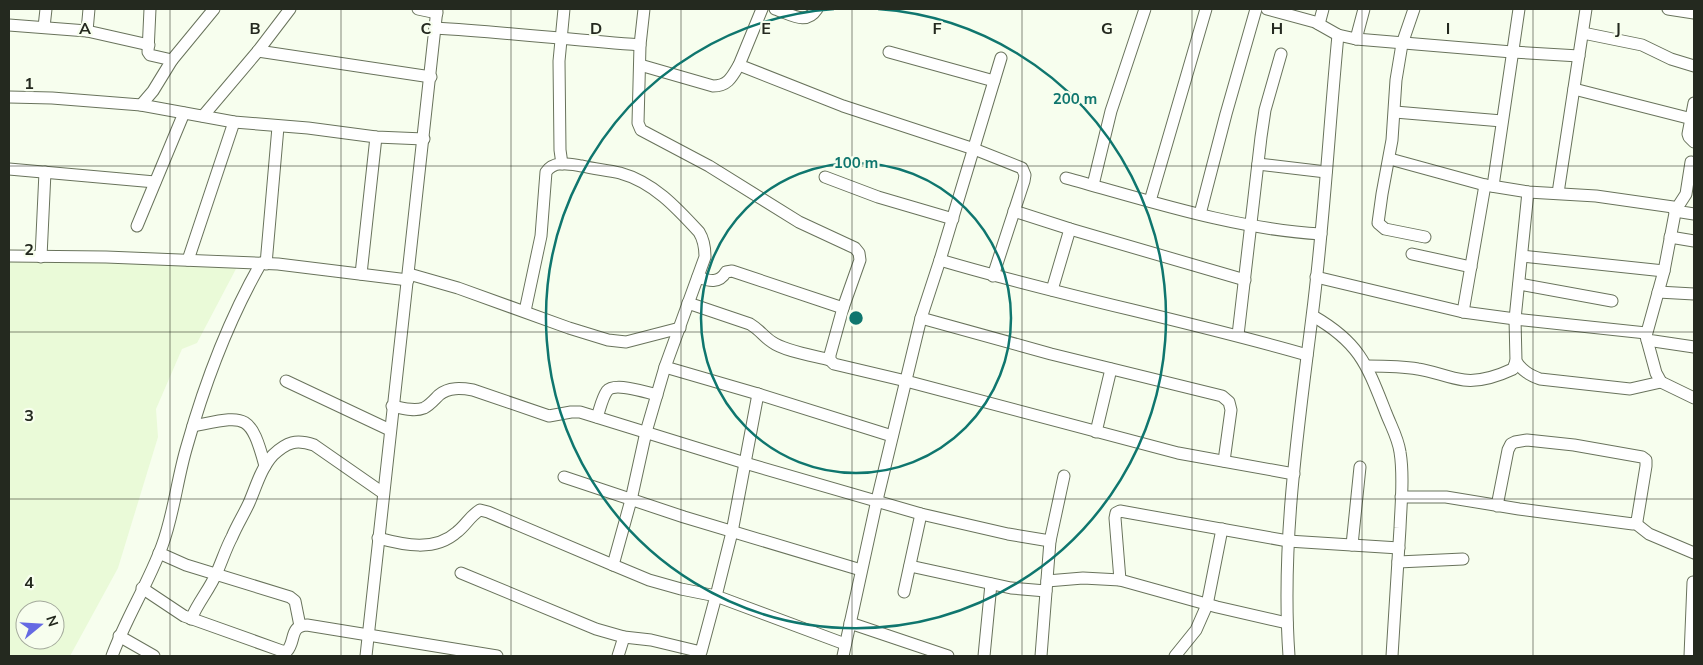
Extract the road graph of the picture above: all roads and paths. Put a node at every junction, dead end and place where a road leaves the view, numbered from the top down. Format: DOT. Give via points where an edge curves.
graph roads {
  1 [pos="46,9"];
  2 [pos="89,9"];
  3 [pos="150,9"];
  4 [pos="214,9"];
  5 [pos="290,9"];
  6 [pos="418,9"];
  7 [pos="564,9"];
  8 [pos="644,9"];
  9 [pos="762,9"];
  10 [pos="775,9"];
  11 [pos="818,9"];
  12 [pos="1145,9"];
  13 [pos="1206,9"];
  14 [pos="1256,9"];
  15 [pos="1267,9"];
  16 [pos="1323,9"];
  17 [pos="1364,9"];
  18 [pos="1414,9"];
  19 [pos="1519,9"];
  20 [pos="1586,9"];
  21 [pos="1668,9"];
  22 [pos="437,11"];
  23 [pos="1694,13"];
  24 [pos="1319,24"];
  25 [pos="9,25"];
  26 [pos="44,27"];
  27 [pos="436,28"];
  28 [pos="86,31"];
  29 [pos="1582,33"];
  30 [pos="1338,35"];
  31 [pos="561,39"];
  32 [pos="1356,39"];
  33 [pos="1402,44"];
  34 [pos="148,45"];
  35 [pos="640,45"];
  36 [pos="258,51"];
  37 [pos="889,52"];
  38 [pos="1512,52"];
  39 [pos="1281,54"];
  40 [pos="1579,56"];
  41 [pos="1001,58"];
  42 [pos="172,60"];
  43 [pos="640,64"];
  44 [pos="739,65"];
  45 [pos="1694,66"];
  46 [pos="431,77"];
  47 [pos="994,81"];
  48 [pos="1574,89"];
  49 [pos="9,97"];
  50 [pos="1694,103"];
  51 [pos="142,105"];
  52 [pos="1395,112"];
  53 [pos="184,113"];
  54 [pos="203,116"];
  55 [pos="1692,119"];
  56 [pos="1502,121"];
  57 [pos="234,122"];
  58 [pos="278,126"];
  59 [pos="376,137"];
  60 [pos="424,139"];
  61 [pos="1694,142"];
  62 [pos="974,149"];
  63 [pos="1390,159"];
  64 [pos="1691,162"];
  65 [pos="562,164"];
  66 [pos="1258,164"];
  67 [pos="9,169"];
  68 [pos="45,172"];
  69 [pos="1326,172"];
  70 [pos="825,177"];
  71 [pos="1066,178"];
  72 [pos="155,182"];
  73 [pos="1093,185"];
  74 [pos="1489,186"];
  75 [pos="1528,192"];
  76 [pos="1558,194"];
  77 [pos="1150,201"];
  78 [pos="1014,211"];
  79 [pos="1675,211"];
  80 [pos="1200,214"];
  81 [pos="1694,214"];
  82 [pos="953,219"];
  83 [pos="137,226"];
  84 [pos="1252,226"];
  85 [pos="1070,229"];
  86 [pos="1321,234"];
  87 [pos="1425,237"];
  88 [pos="1670,237"];
  89 [pos="1694,241"];
  90 [pos="1412,254"];
  91 [pos="9,256"];
  92 [pos="1522,256"];
  93 [pos="41,257"];
  94 [pos="188,260"];
  95 [pos="940,260"];
  96 [pos="263,264"];
  97 [pos="1471,267"];
  98 [pos="1664,271"];
  99 [pos="361,274"];
  100 [pos="993,276"];
  101 [pos="409,277"];
  102 [pos="698,277"];
  103 [pos="1316,277"];
  104 [pos="1245,280"];
  105 [pos="1519,284"];
  106 [pos="1052,290"];
  107 [pos="1658,292"];
  108 [pos="1694,294"];
  109 [pos="1612,301"];
  110 [pos="688,303"];
  111 [pos="843,308"];
  112 [pos="524,311"];
  113 [pos="1463,312"];
  114 [pos="1312,316"];
  115 [pos="921,318"];
  116 [pos="1515,319"];
  117 [pos="680,328"];
  118 [pos="1238,335"];
  119 [pos="1647,336"];
  120 [pos="1694,347"];
  121 [pos="1307,355"];
  122 [pos="830,360"];
  123 [pos="1516,361"];
  124 [pos="1367,366"];
  125 [pos="665,367"];
  126 [pos="1111,369"];
  127 [pos="286,381"];
  128 [pos="906,381"];
  129 [pos="1661,382"];
  130 [pos="758,394"];
  131 [pos="657,395"];
  132 [pos="1694,398"];
  133 [pos="392,406"];
  134 [pos="597,417"];
  135 [pos="193,426"];
  136 [pos="390,430"];
  137 [pos="646,432"];
  138 [pos="1096,432"];
  139 [pos="892,436"];
  140 [pos="1224,461"];
  141 [pos="745,463"];
  142 [pos="265,466"];
  143 [pos="1360,467"];
  144 [pos="1294,474"];
  145 [pos="1064,476"];
  146 [pos="564,477"];
  147 [pos="383,493"];
  148 [pos="1402,497"];
  149 [pos="631,500"];
  150 [pos="877,500"];
  151 [pos="1497,506"];
  152 [pos="921,514"];
  153 [pos="1635,523"];
  154 [pos="1222,529"];
  155 [pos="732,532"];
  156 [pos="378,538"];
  157 [pos="1050,541"];
  158 [pos="1288,541"];
  159 [pos="1352,546"];
  160 [pos="1399,548"];
  161 [pos="1694,552"];
  162 [pos="158,553"];
  163 [pos="1463,560"];
  164 [pos="1398,562"];
  165 [pos="612,565"];
  166 [pos="910,566"];
  167 [pos="861,570"];
  168 [pos="217,573"];
  169 [pos="461,573"];
  170 [pos="1120,580"];
  171 [pos="1693,582"];
  172 [pos="990,584"];
  173 [pos="1046,586"];
  174 [pos="142,588"];
  175 [pos="904,592"];
  176 [pos="716,596"];
  177 [pos="1207,604"];
  178 [pos="191,619"];
  179 [pos="1693,620"];
  180 [pos="850,623"];
  181 [pos="1287,623"];
  182 [pos="300,626"];
  183 [pos="368,634"];
  184 [pos="119,636"];
  185 [pos="624,637"];
  186 [pos="845,644"];
  187 [pos="922,651"];
  188 [pos="701,652"];
  189 [pos="279,653"];
  190 [pos="112,656"];
  191 [pos="154,656"];
  192 [pos="366,656"];
  193 [pos="496,656"];
  194 [pos="618,656"];
  195 [pos="713,656"];
  196 [pos="843,656"];
  197 [pos="948,656"];
  198 [pos="984,656"];
  199 [pos="1041,656"];
  200 [pos="1175,656"];
  201 [pos="1289,656"];
  202 [pos="1392,656"];
  203 [pos="1690,656"];
  1 -- 26 [label="street"];
  2 -- 28 [label="street"];
  3 -- 34 [label="street"];
  4 -- 42 [label="street"];
  5 -- 36 [label="street"];
  6 -- 22 [label="street"];
  7 -- 31 [label="street"];
  8 -- 35 [label="street"];
  9 -- 44 [label="street"];
  10 -- 11 [label="street" via="803,19"];
  12 -- 73 [label="street" via="1111,111"];
  13 -- 77 [label="street"];
  14 -- 80 [label="street"];
  15 -- 24 [label="street"];
  16 -- 24 [label="street"];
  17 -- 32 [label="street"];
  18 -- 33 [label="street"];
  19 -- 38 [label="street"];
  20 -- 29 [label="street"];
  21 -- 23 [label="street"];
  22 -- 27 [label="street"];
  24 -- 30 [label="street"];
  25 -- 26 [label="street"];
  26 -- 28 [label="street"];
  27 -- 31 [label="street"];
  27 -- 46 [label="street"];
  28 -- 34 [label="street"];
  29 -- 40 [label="street"];
  29 -- 45 [label="street" via="1649,47"];
  30 -- 32 [label="street"];
  30 -- 69 [label="street"];
  31 -- 35 [label="street"];
  31 -- 65 [label="street"];
  32 -- 33 [label="street"];
  33 -- 38 [label="street"];
  33 -- 52 [label="street"];
  34 -- 42 [label="street" via="150,55"];
  35 -- 43 [label="street"];
  36 -- 46 [label="street"];
  36 -- 54 [label="street"];
  37 -- 47 [label="street"];
  38 -- 40 [label="street"];
  38 -- 56 [label="street"];
  39 -- 66 [label="street" via="1265,110"];
  40 -- 48 [label="street"];
  41 -- 47 [label="street"];
  42 -- 51 [label="street"];
  43 -- 44 [label="street" via="713,86 728,82"];
  43 -- 111 [label="street" via="638,122 641,130 859,253 860,260"];
  44 -- 62 [label="street" via="843,106"];
  46 -- 60 [label="street"];
  47 -- 62 [label="street"];
  48 -- 55 [label="street"];
  48 -- 76 [label="street"];
  49 -- 51 [label="street"];
  50 -- 55 [label="street"];
  51 -- 53 [label="street"];
  52 -- 56 [label="street"];
  52 -- 63 [label="street"];
  53 -- 54 [label="street"];
  53 -- 72 [label="street"];
  54 -- 57 [label="street"];
  55 -- 61 [label="street" via="1688,137"];
  56 -- 74 [label="street"];
  57 -- 58 [label="street"];
  57 -- 94 [label="street"];
  58 -- 59 [label="street"];
  58 -- 96 [label="street"];
  59 -- 60 [label="street"];
  59 -- 99 [label="street"];
  60 -- 101 [label="street"];
  62 -- 78 [label="street" via="1024,171 1024,182"];
  62 -- 82 [label="street"];
  63 -- 74 [label="street"];
  63 -- 87 [label="street" via="1378,223 1385,229"];
  64 -- 79 [label="street" via="1686,194"];
  65 -- 102 [label="street" via="620,173 640,180 665,196 703,238 705,257"];
  65 -- 112 [label="street" via="554,164 546,172 540,236"];
  66 -- 69 [label="street"];
  66 -- 84 [label="street"];
  67 -- 68 [label="street"];
  68 -- 72 [label="street"];
  68 -- 93 [label="street"];
  69 -- 86 [label="street"];
  70 -- 82 [label="street"];
  71 -- 73 [label="street"];
  72 -- 83 [label="street"];
  73 -- 77 [label="street"];
  74 -- 75 [label="street"];
  74 -- 97 [label="street"];
  75 -- 76 [label="street"];
  75 -- 92 [label="street"];
  76 -- 79 [label="street" via="1667,205"];
  77 -- 80 [label="street"];
  78 -- 85 [label="street"];
  78 -- 100 [label="street"];
  79 -- 81 [label="street"];
  79 -- 88 [label="street"];
  80 -- 84 [label="street"];
  82 -- 95 [label="street"];
  84 -- 86 [label="street"];
  84 -- 104 [label="street"];
  85 -- 104 [label="street"];
  85 -- 106 [label="street"];
  86 -- 103 [label="street"];
  88 -- 89 [label="street"];
  88 -- 98 [label="street"];
  90 -- 97 [label="street"];
  91 -- 93 [label="street"];
  92 -- 98 [label="street"];
  92 -- 105 [label="street"];
  93 -- 94 [label="street"];
  94 -- 96 [label="street"];
  95 -- 100 [label="street"];
  95 -- 115 [label="street"];
  96 -- 99 [label="street"];
  96 -- 135 [label="street" via="242,296 226,332"];
  97 -- 113 [label="street"];
  98 -- 107 [label="street"];
  99 -- 101 [label="street"];
  100 -- 106 [label="street"];
  101 -- 112 [label="street" via="458,288"];
  101 -- 133 [label="street"];
  102 -- 110 [label="street"];
  102 -- 111 [label="street" via="717,281 732,271"];
  103 -- 113 [label="street"];
  103 -- 114 [label="street"];
  104 -- 118 [label="street"];
  105 -- 109 [label="street"];
  105 -- 116 [label="street"];
  106 -- 118 [label="street"];
  107 -- 108 [label="street"];
  107 -- 119 [label="street"];
  110 -- 117 [label="street"];
  110 -- 122 [label="street" via="750,324 780,346"];
  111 -- 122 [label="street"];
  112 -- 117 [label="street" via="608,340 626,342"];
  113 -- 116 [label="street"];
  114 -- 121 [label="street"];
  114 -- 124 [label="street" via="1342,335"];
  115 -- 126 [label="street"];
  115 -- 128 [label="street"];
  116 -- 119 [label="street"];
  116 -- 123 [label="street"];
  117 -- 125 [label="street"];
  118 -- 121 [label="street"];
  119 -- 120 [label="street"];
  119 -- 129 [label="street"];
  121 -- 144 [label="street"];
  122 -- 128 [label="street" via="834,364"];
  123 -- 124 [label="street" via="1513,369 1502,374 1472,381 1399,366"];
  123 -- 129 [label="street" via="1524,371 1540,379 1630,389"];
  124 -- 148 [label="street" via="1400,451"];
  125 -- 130 [label="street"];
  125 -- 131 [label="street"];
  126 -- 138 [label="street"];
  126 -- 140 [label="street" via="1222,396 1229,402 1231,410"];
  127 -- 136 [label="street"];
  128 -- 138 [label="street"];
  128 -- 139 [label="street"];
  129 -- 132 [label="street"];
  130 -- 139 [label="street"];
  130 -- 141 [label="street"];
  131 -- 134 [label="street" via="610,388"];
  131 -- 137 [label="street"];
  133 -- 134 [label="street" via="417,410 441,393 463,388 549,416 580,412"];
  133 -- 136 [label="street"];
  134 -- 137 [label="street"];
  135 -- 142 [label="street" via="231,420 247,423 253,430"];
  135 -- 162 [label="street" via="170,520"];
  136 -- 147 [label="street"];
  137 -- 141 [label="street"];
  137 -- 149 [label="street"];
  138 -- 140 [label="street"];
  139 -- 150 [label="street"];
  140 -- 144 [label="street"];
  141 -- 150 [label="street"];
  141 -- 155 [label="street"];
  142 -- 147 [label="street" via="287,444 304,441"];
  142 -- 168 [label="street"];
  143 -- 159 [label="street"];
  144 -- 158 [label="street"];
  145 -- 157 [label="street"];
  146 -- 149 [label="street"];
  147 -- 156 [label="street"];
  148 -- 151 [label="street" via="1446,497"];
  148 -- 160 [label="street"];
  149 -- 155 [label="street"];
  149 -- 165 [label="street"];
  150 -- 152 [label="street"];
  150 -- 167 [label="street"];
  151 -- 153 [label="street"];
  151 -- 153 [label="street" via="1511,444 1520,440 1574,445 1645,458"];
  152 -- 157 [label="street"];
  152 -- 166 [label="street"];
  153 -- 161 [label="street" via="1656,538"];
  154 -- 158 [label="street"];
  154 -- 170 [label="street" via="1120,511 1115,518"];
  154 -- 177 [label="street"];
  155 -- 167 [label="street"];
  155 -- 176 [label="street"];
  156 -- 165 [label="street" via="414,545 439,542 458,532 480,510"];
  156 -- 183 [label="street"];
  157 -- 173 [label="street"];
  158 -- 159 [label="street"];
  158 -- 181 [label="street"];
  159 -- 160 [label="street"];
  160 -- 164 [label="street"];
  162 -- 168 [label="street"];
  162 -- 174 [label="street"];
  163 -- 164 [label="street"];
  164 -- 202 [label="street"];
  165 -- 176 [label="street" via="649,580"];
  166 -- 172 [label="street"];
  166 -- 175 [label="street"];
  167 -- 180 [label="street"];
  168 -- 178 [label="street"];
  168 -- 182 [label="street" via="290,596 295,602"];
  169 -- 185 [label="street" via="596,629"];
  170 -- 173 [label="street" via="1083,578"];
  170 -- 177 [label="street"];
  171 -- 179 [label="street"];
  172 -- 173 [label="street" via="1032,591"];
  172 -- 198 [label="street"];
  173 -- 199 [label="street"];
  174 -- 178 [label="street"];
  174 -- 184 [label="street"];
  176 -- 186 [label="street"];
  176 -- 188 [label="street"];
  177 -- 181 [label="street"];
  177 -- 200 [label="street" via="1196,630"];
  178 -- 189 [label="street"];
  179 -- 203 [label="street"];
  180 -- 186 [label="street"];
  180 -- 187 [label="street"];
  181 -- 201 [label="street"];
  182 -- 183 [label="street"];
  182 -- 189 [label="street" via="296,628 290,648"];
  183 -- 192 [label="street"];
  183 -- 193 [label="street"];
  184 -- 190 [label="street"];
  184 -- 191 [label="street"];
  185 -- 188 [label="street"];
  185 -- 194 [label="street"];
  186 -- 196 [label="street"];
  187 -- 197 [label="street"];
  188 -- 195 [label="street"];
}
